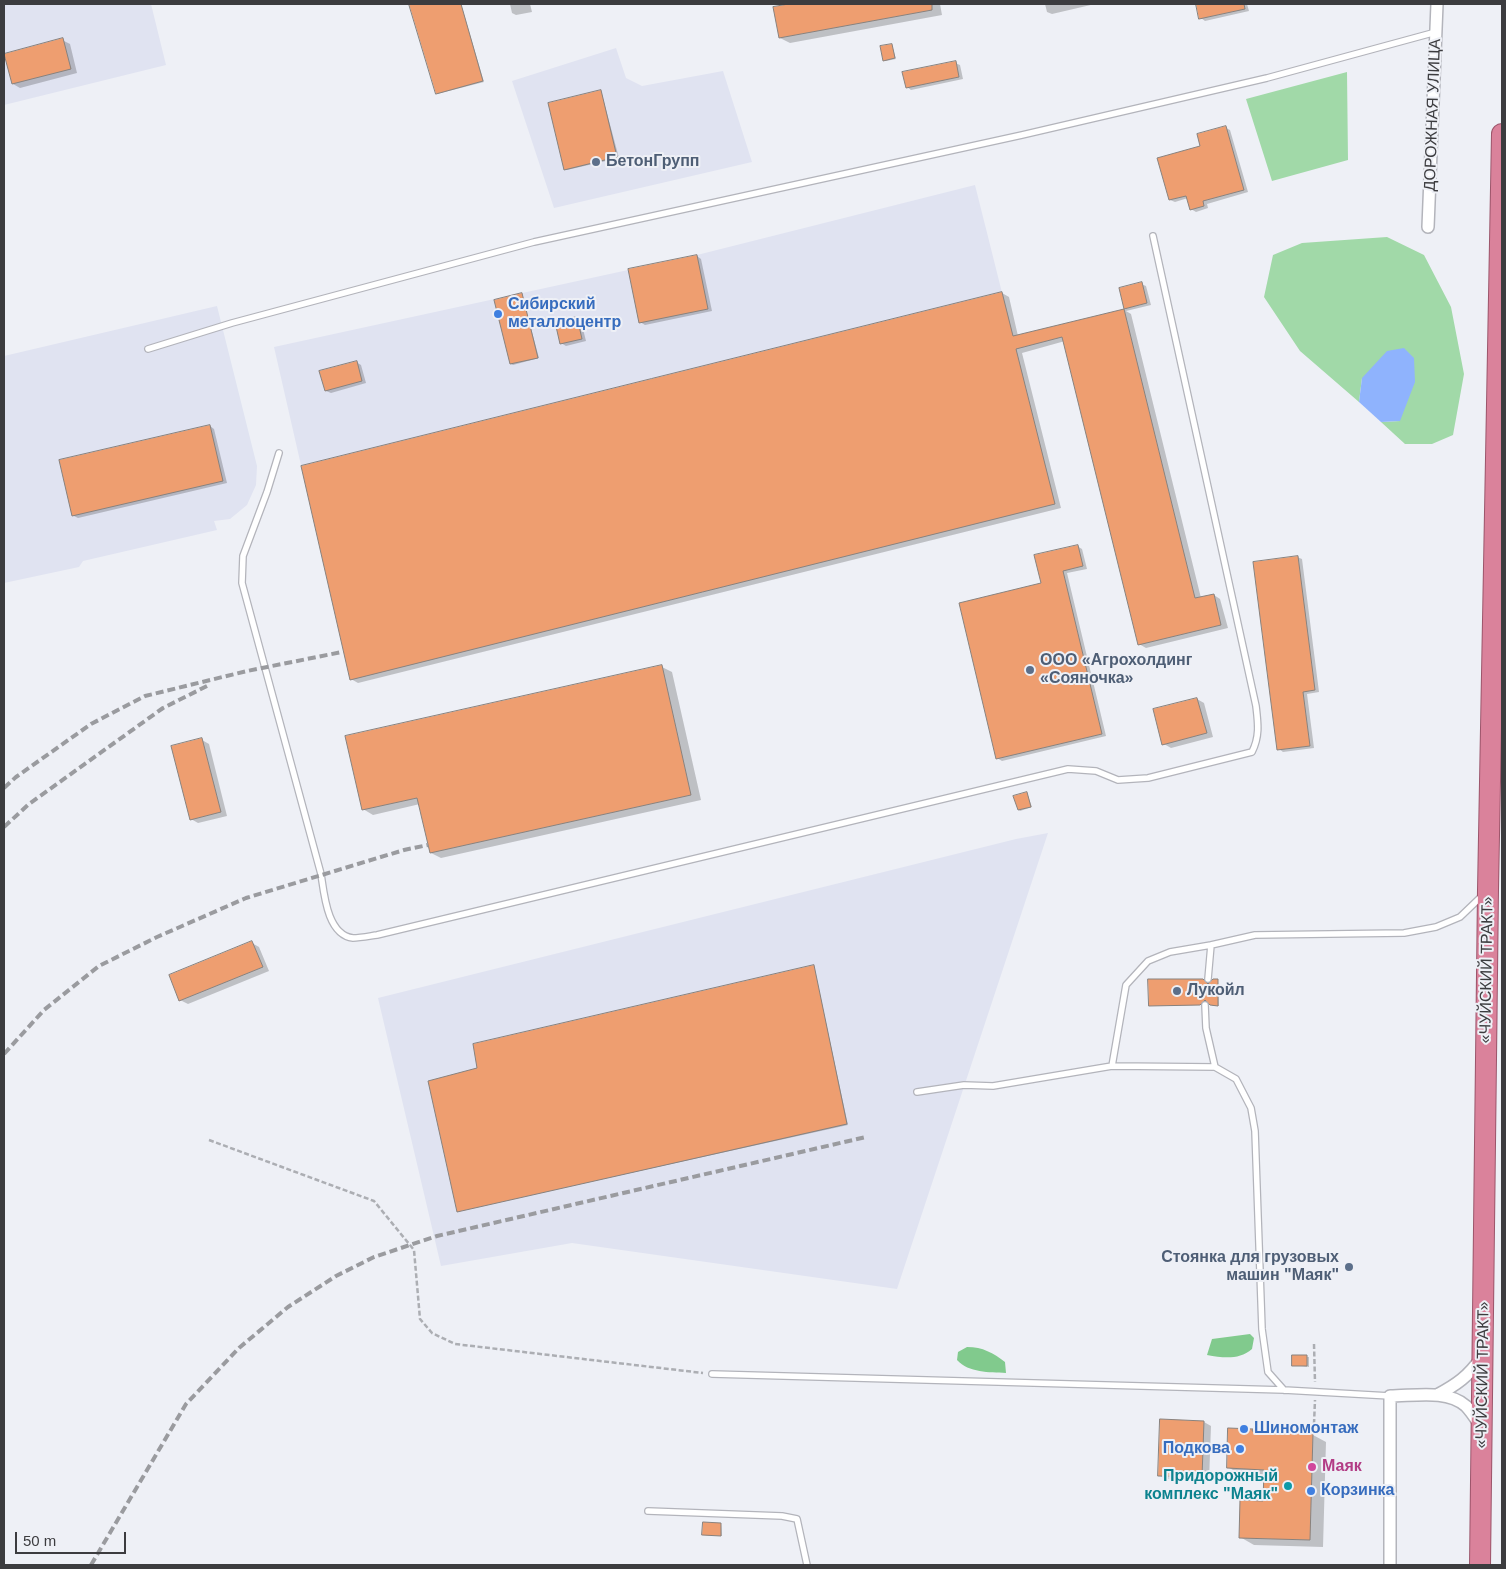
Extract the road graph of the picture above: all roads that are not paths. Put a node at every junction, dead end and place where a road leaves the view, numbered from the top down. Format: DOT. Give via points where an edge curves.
graph roads {
  1 [pos="1437,4"];
  2 [pos="1436,32"];
  3 [pos="1502,134"];
  4 [pos="1428,227"];
  5 [pos="1154,236"];
  6 [pos="148,349"];
  7 [pos="279,453"];
  8 [pos="1488,890"];
  9 [pos="1210,945"];
  10 [pos="1208,980"];
  11 [pos="1205,1005"];
  12 [pos="1112,1066"];
  13 [pos="1214,1067"];
  14 [pos="918,1092"];
  15 [pos="1483,1356"];
  16 [pos="712,1374"];
  17 [pos="1284,1390"];
  18 [pos="1437,1395"];
  19 [pos="1390,1396"];
  20 [pos="1482,1427"];
  21 [pos="648,1511"];
  22 [pos="807,1565"];
  23 [pos="1390,1565"];
  24 [pos="1480,1565"];
  1 -- 2 [label="street, ДОРОЖНАЯ УЛИЦА"];
  2 -- 4 [label="street, ДОРОЖНАЯ УЛИЦА"];
  2 -- 6 [label="lane" via="1267,78 534,242"];
  3 -- 8 [label="highway, «ЧУЙСКИЙ ТРАКТ»"];
  5 -- 7 [label="lane" via="1256,706 1258,740 1252,752 1148,778 1118,780 1096,771 1068,769 387,933 352,938 338,930 328,912 321,874 242,583 243,556"];
  8 -- 9 [label="lane" via="1460,917 1436,927 1404,934 1255,935"];
  8 -- 15 [label="highway, «ЧУЙСКИЙ ТРАКТ»"];
  9 -- 10 [label="lane"];
  9 -- 12 [label="lane" via="1170,952 1148,961 1126,986"];
  11 -- 13 [label="lane"];
  12 -- 13 [label="lane"];
  12 -- 14 [label="lane" via="993,1086 964,1085"];
  13 -- 17 [label="lane" via="1236,1079 1251,1108 1255,1131 1262,1329 1268,1372"];
  15 -- 18 [label="street" via="1470,1374"];
  15 -- 20 [label="highway, «ЧУЙСКИЙ ТРАКТ»"];
  16 -- 17 [label="lane"];
  17 -- 19 [label="lane"];
  18 -- 19 [label="street"];
  18 -- 20 [label="street" via="1455,1399 1466,1406"];
  19 -- 23 [label="street"];
  20 -- 24 [label="highway, «ЧУЙСКИЙ ТРАКТ»"];
  21 -- 22 [label="lane" via="797,1519"];
}
